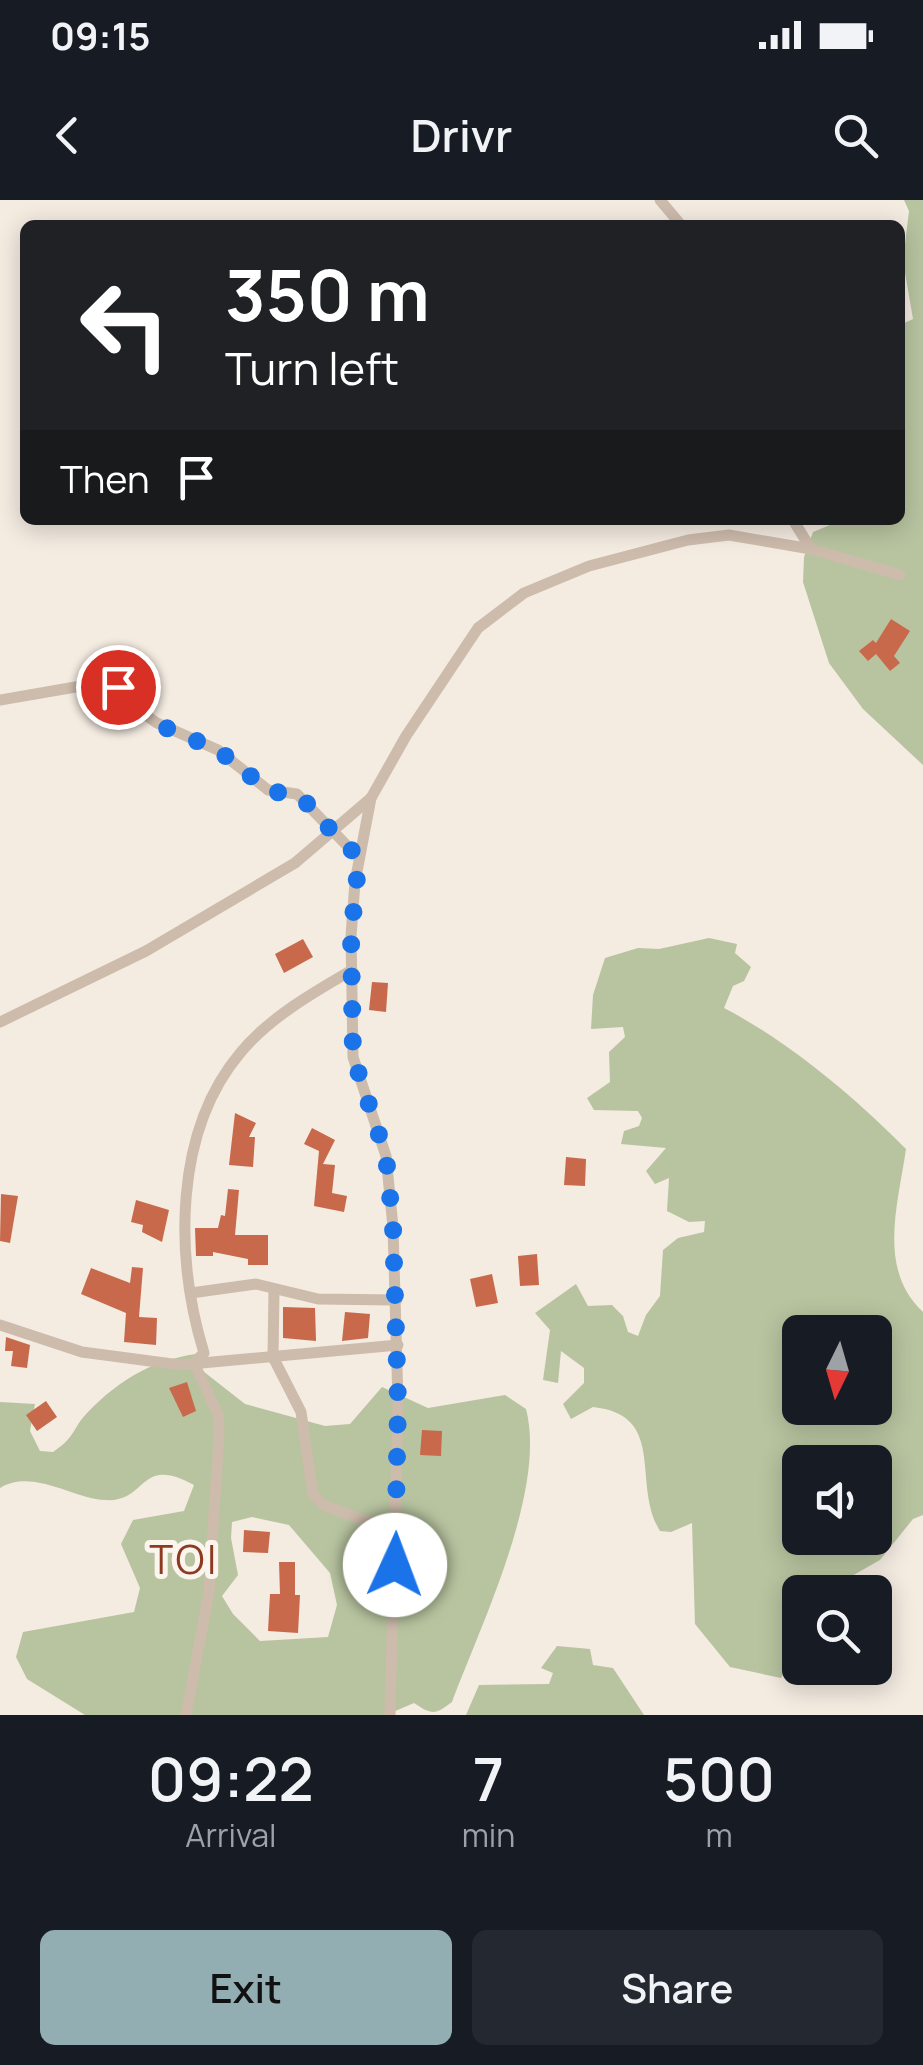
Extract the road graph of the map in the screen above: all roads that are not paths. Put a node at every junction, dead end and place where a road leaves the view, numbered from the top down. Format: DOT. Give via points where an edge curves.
graph roads {
  1 [pos="660,200"];
  2 [pos="678,220"];
  3 [pos="795,525"];
  4 [pos="811,549"];
  5 [pos="900,575"];
  6 [pos="0,700"];
  7 [pos="371,798"];
  8 [pos="335,831"];
  9 [pos="359,858"];
  10 [pos="352,970"];
  11 [pos="0,1022"];
  12 [pos="274,1290"];
  13 [pos="191,1293"];
  14 [pos="397,1300"];
  15 [pos="0,1325"];
  16 [pos="398,1345"];
  17 [pos="273,1357"];
  18 [pos="194,1363"];
  19 [pos="396,1532"];
  20 [pos="186,1715"];
  21 [pos="390,1715"];
  1 -- 2 [label="street"];
  3 -- 4 [label="street"];
  4 -- 5 [label="street"];
  4 -- 7 [label="street" via="729,535 688,540 589,566 524,594 478,628"];
  6 -- 8 [label="street" via="87,684 118,687 157,724 218,750 268,790 297,794"];
  7 -- 8 [label="street"];
  7 -- 9 [label="street"];
  8 -- 9 [label="street"];
  8 -- 11 [label="street" via="146,951"];
  9 -- 10 [label="street"];
  10 -- 13 [label="street" via="256,1038 224,1075 187,1180"];
  10 -- 14 [label="street" via="353,1056 386,1156"];
  12 -- 13 [label="street" via="235,1284"];
  12 -- 14 [label="street"];
  12 -- 17 [label="street"];
  13 -- 18 [label="street" via="204,1353"];
  14 -- 16 [label="street"];
  15 -- 18 [label="street" via="82,1352"];
  16 -- 17 [label="street"];
  16 -- 19 [label="street"];
  17 -- 18 [label="street"];
  17 -- 19 [label="street" via="301,1412 316,1501"];
  18 -- 20 [label="street" via="218,1414 219,1436 210,1592"];
  19 -- 21 [label="street"];
}
